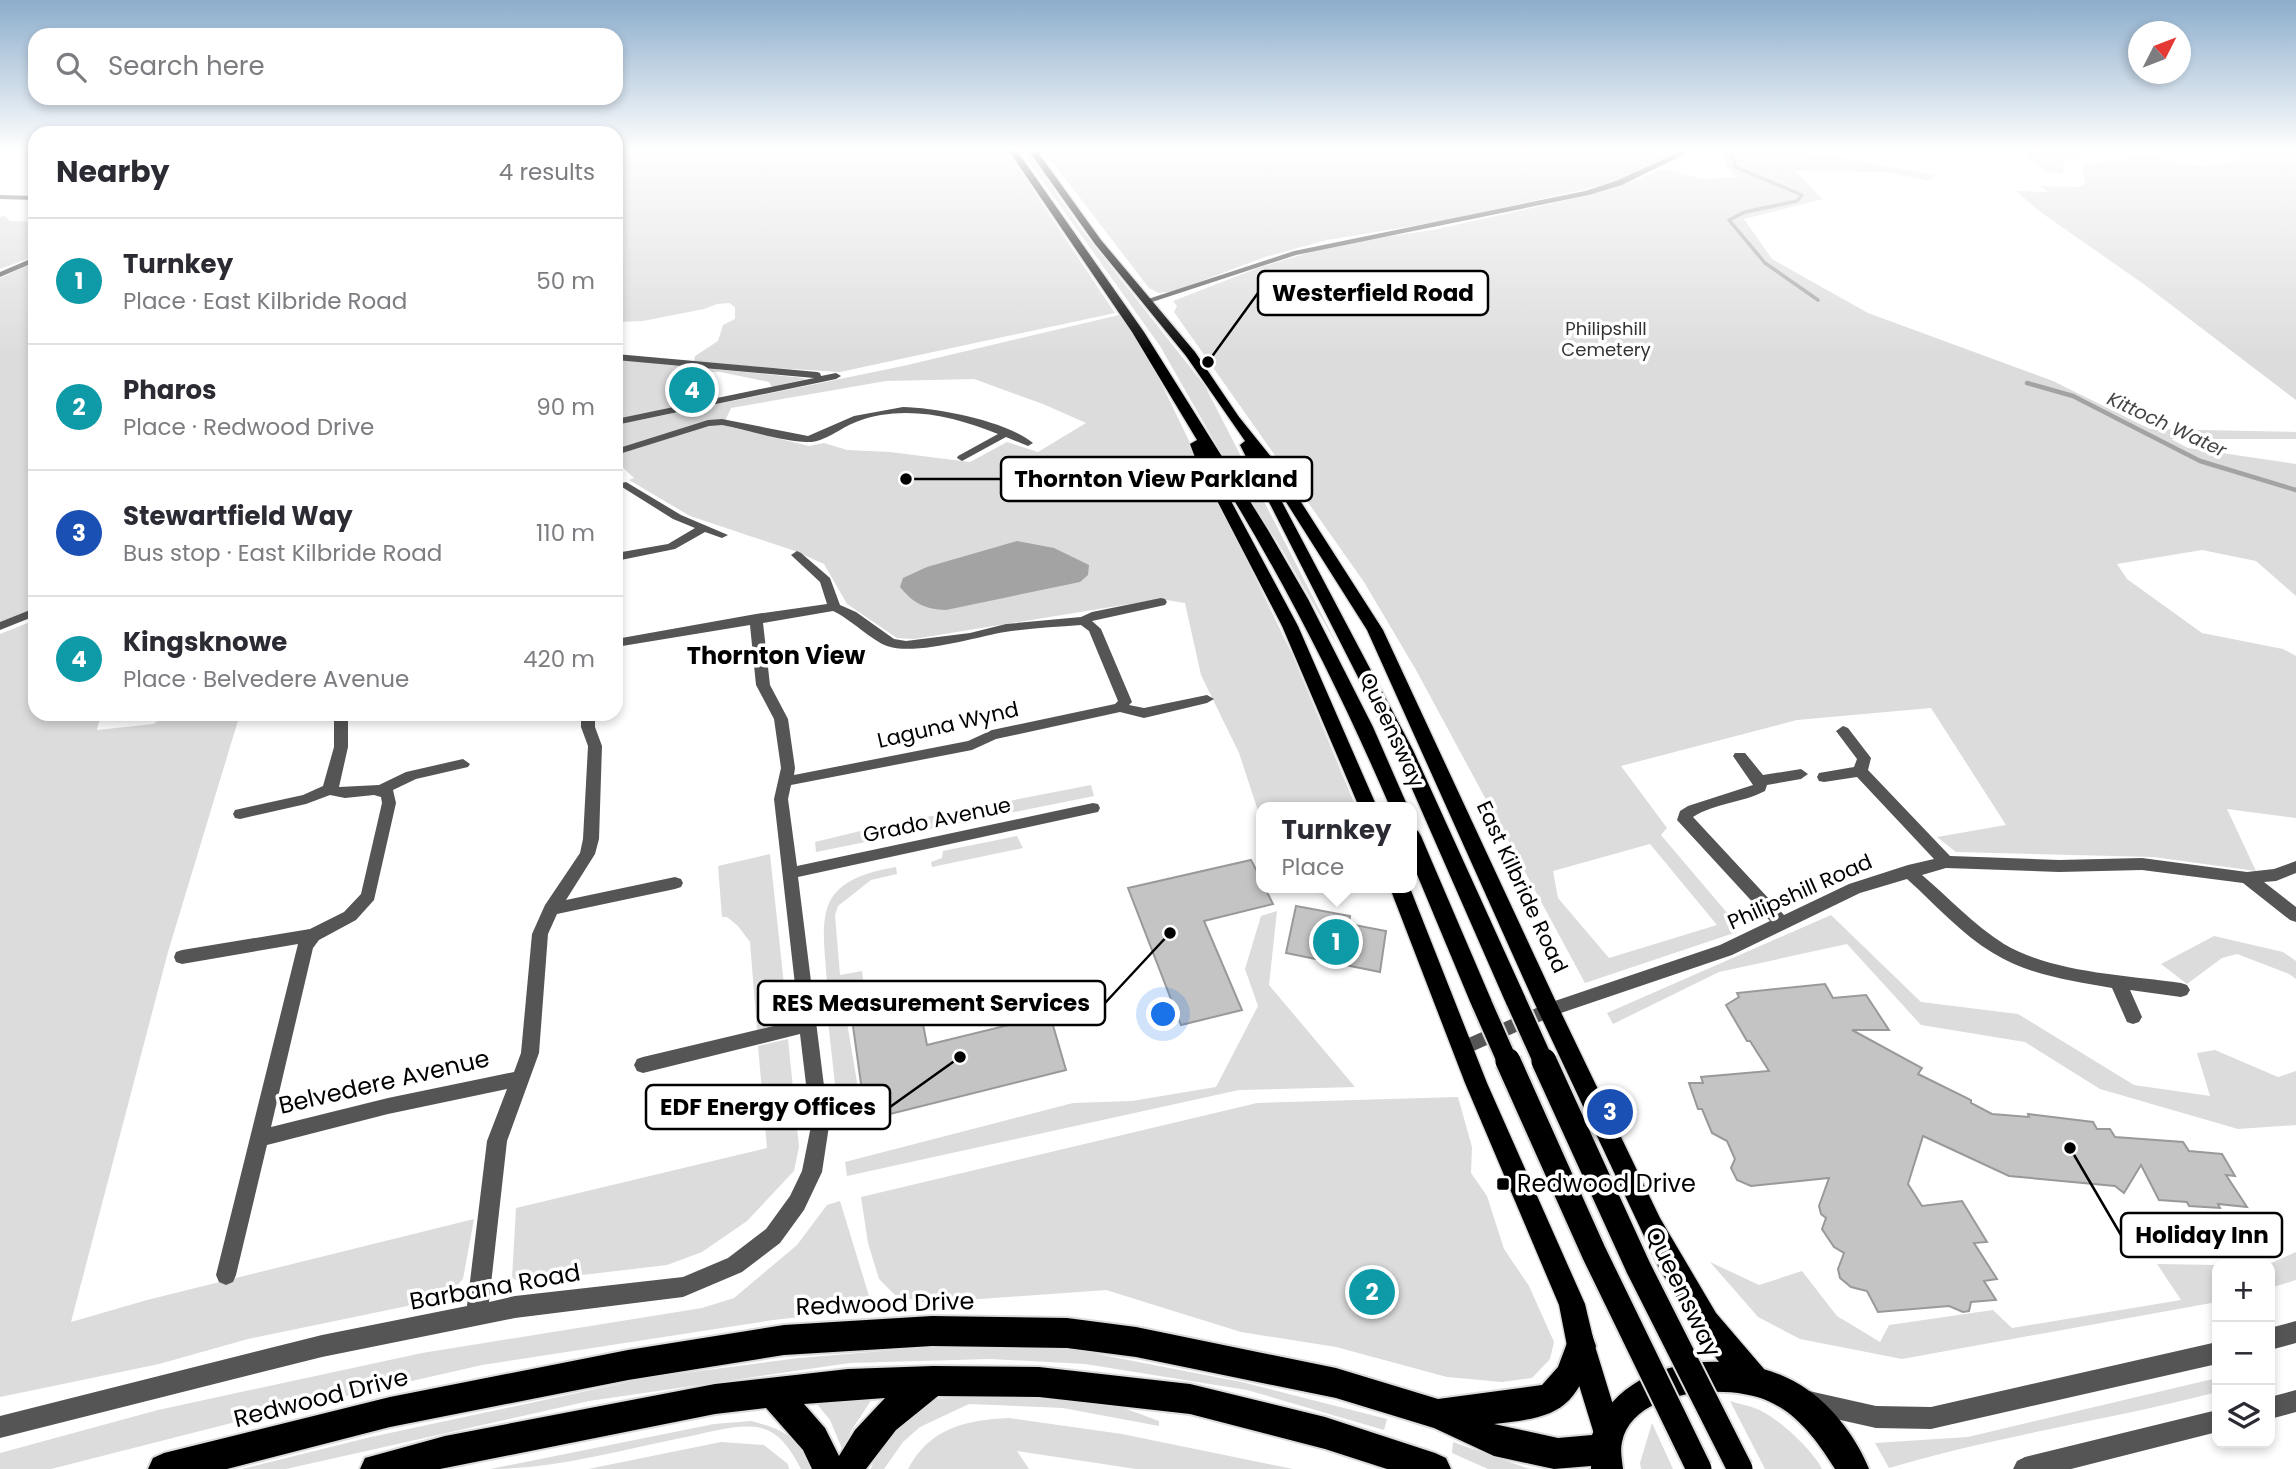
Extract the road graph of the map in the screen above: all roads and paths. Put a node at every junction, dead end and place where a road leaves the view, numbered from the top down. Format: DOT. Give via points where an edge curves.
graph roads {
  1 [pos="1060,220"];
  2 [pos="1083,220"];
  3 [pos="1456,220"];
  4 [pos="28,263"];
  5 [pos="0,275"];
  6 [pos="1146,301"];
  7 [pos="623,358"];
  8 [pos="1178,400"];
  9 [pos="1234,419"];
  10 [pos="623,421"];
  11 [pos="1006,433"];
  12 [pos="1028,443"];
  13 [pos="623,450"];
  14 [pos="962,457"];
  15 [pos="626,485"];
  16 [pos="702,529"];
  17 [pos="722,535"];
  18 [pos="797,555"];
  19 [pos="623,556"];
  20 [pos="1161,602"];
  21 [pos="834,607"];
  22 [pos="28,615"];
  23 [pos="756,618"];
  24 [pos="1084,621"];
  25 [pos="0,626"];
  26 [pos="623,642"];
  27 [pos="1369,680"];
  28 [pos="1207,699"];
  29 [pos="1120,708"];
  30 [pos="341,721"];
  31 [pos="588,721"];
  32 [pos="1843,732"];
  33 [pos="1740,756"];
  34 [pos="463,764"];
  35 [pos="1860,771"];
  36 [pos="1801,774"];
  37 [pos="1824,777"];
  38 [pos="1759,781"];
  39 [pos="787,782"];
  40 [pos="330,789"];
  41 [pos="383,790"];
  42 [pos="1366,802"];
  43 [pos="1397,802"];
  44 [pos="1093,808"];
  45 [pos="240,814"];
  46 [pos="1417,850"];
  47 [pos="1945,862"];
  48 [pos="2296,867"];
  49 [pos="1908,871"];
  50 [pos="790,873"];
  51 [pos="2247,878"];
  52 [pos="675,883"];
  53 [pos="1402,893"];
  54 [pos="551,909"];
  55 [pos="2296,916"];
  56 [pos="1782,923"];
  57 [pos="313,935"];
  58 [pos="182,957"];
  59 [pos="2118,981"];
  60 [pos="2181,990"];
  61 [pos="1549,1010"];
  62 [pos="2133,1017"];
  63 [pos="808,1025"];
  64 [pos="1463,1048"];
  65 [pos="643,1065"];
  66 [pos="522,1078"];
  67 [pos="258,1139"];
  68 [pos="226,1275"];
  69 [pos="477,1315"];
  70 [pos="2296,1332"];
  71 [pos="2275,1338"];
  72 [pos="1581,1346"];
  73 [pos="2212,1354"];
  74 [pos="1755,1380"];
  75 [pos="933,1381"];
  76 [pos="774,1394"];
  77 [pos="1794,1398"];
  78 [pos="2296,1401"];
  79 [pos="2275,1407"];
  80 [pos="1438,1414"];
  81 [pos="2212,1422"];
  82 [pos="0,1427"];
  83 [pos="1607,1451"];
  84 [pos="164,1469"];
  85 [pos="376,1469"];
  86 [pos="828,1469"];
  87 [pos="849,1469"];
  88 [pos="1435,1469"];
  89 [pos="1699,1469"];
  90 [pos="1740,1469"];
  91 [pos="1853,1469"];
  92 [pos="2025,1469"];
  1 -- 8 [label="main road" via="1138,332"];
  2 -- 6 [label="main road, East Kilbride Road"];
  3 -- 6 [label="street" via="1308,250"];
  4 -- 5 [label="street"];
  6 -- 9 [label="main road, East Kilbride Road" via="1191,354"];
  7 -- 10 [label="street" via="836,376"];
  8 -- 42 [label="main road" via="1211,482 1285,618"];
  8 -- 43 [label="main road, Queensway" via="1300,599"];
  9 -- 27 [label="main road, East Kilbride Road"];
  9 -- 61 [label="main road, East Kilbride Road" via="1272,466 1374,630"];
  11 -- 12 [label="street"];
  11 -- 13 [label="street" via="953,413 889,411 855,418 808,439 733,422 708,423"];
  11 -- 14 [label="street"];
  15 -- 16 [label="street"];
  16 -- 17 [label="street"];
  16 -- 19 [label="street" via="671,547"];
  18 -- 21 [label="street" via="826,580"];
  20 -- 24 [label="street"];
  21 -- 23 [label="street"];
  21 -- 24 [label="street" via="890,643 906,645"];
  22 -- 25 [label="street"];
  23 -- 26 [label="street"];
  23 -- 39 [label="street, Barbana Road" via="763,685 782,719"];
  24 -- 29 [label="street" via="1095,629 1112,666 1125,702"];
  27 -- 90 [label="main road, Queensway, bridge" via="1638,1267"];
  28 -- 29 [label="street, Laguna Wynd" via="1144,713"];
  29 -- 39 [label="street, Laguna Wynd" via="992,735 972,745"];
  30 -- 40 [label="street" via="341,747"];
  31 -- 54 [label="street" via="595,746 592,839 580,867"];
  32 -- 35 [label="street" via="1864,758"];
  33 -- 38 [label="street"];
  34 -- 41 [label="street" via="410,775"];
  35 -- 37 [label="street"];
  35 -- 47 [label="street"];
  36 -- 38 [label="street"];
  38 -- 56 [label="street" via="1760,787 1751,793 1695,807 1685,820"];
  39 -- 50 [label="street, Barbana Road" via="781,796"];
  40 -- 41 [label="street" via="343,794"];
  40 -- 45 [label="street"];
  41 -- 57 [label="street" via="389,803 368,896 350,916"];
  44 -- 50 [label="street, Grado Avenue"];
  46 -- 89 [label="main road, bridge" via="1594,1253"];
  47 -- 49 [label="street, Philipshill Road"];
  47 -- 51 [label="street, Philipshill Road" via="2142,864"];
  48 -- 51 [label="street, Philipshill Road"];
  49 -- 56 [label="street, Philipshill Road" via="1855,888"];
  49 -- 59 [label="street" via="1990,943 2014,957"];
  50 -- 63 [label="street, Barbana Road"];
  51 -- 55 [label="street"];
  52 -- 54 [label="street"];
  53 -- 64 [label="main road"];
  54 -- 66 [label="street" via="540,933 530,1047"];
  56 -- 61 [label="street, Philipshill Road" via="1726,950"];
  57 -- 58 [label="street"];
  57 -- 67 [label="street, Belvedere Avenue" via="305,946"];
  59 -- 60 [label="street"];
  59 -- 62 [label="street"];
  61 -- 64 [label="street, Philipshill Road"];
  61 -- 74 [label="main road, East Kilbride Road" via="1678,1281 1730,1356"];
  63 -- 65 [label="street"];
  63 -- 69 [label="street, Barbana Road" via="820,1126 812,1172 773,1236 735,1265 683,1287"];
  64 -- 72 [label="main road" via="1572,1304"];
  66 -- 67 [label="street, Belvedere Avenue"];
  66 -- 69 [label="street" via="497,1141"];
  67 -- 68 [label="street, Belvedere Avenue"];
  69 -- 82 [label="street, Barbana Road" via="321,1346"];
  70 -- 71 [label="street"];
  72 -- 80 [label="highway" via="1571,1376 1548,1399"];
  72 -- 83 [label="main road"];
  73 -- 77 [label="street" via="1931,1418 1876,1417"];
  74 -- 77 [label="highway"];
  74 -- 83 [label="highway" via="1705,1375 1675,1381 1633,1402 1618,1417"];
  75 -- 76 [label="highway" via="848,1384"];
  75 -- 87 [label="highway" via="886,1415 860,1446"];
  75 -- 88 [label="highway" via="1039,1382 1190,1399 1325,1433"];
  76 -- 85 [label="highway" via="702,1402"];
  76 -- 86 [label="highway" via="814,1439"];
  77 -- 91 [label="highway" via="1839,1445"];
  78 -- 79 [label="street"];
  80 -- 83 [label="highway, Redwood Drive" via="1494,1440 1558,1454"];
  80 -- 84 [label="highway, Redwood Drive" via="1336,1383 1136,1342 1067,1333 932,1331 784,1340 628,1365 390,1412"];
  81 -- 92 [label="street"];
}
